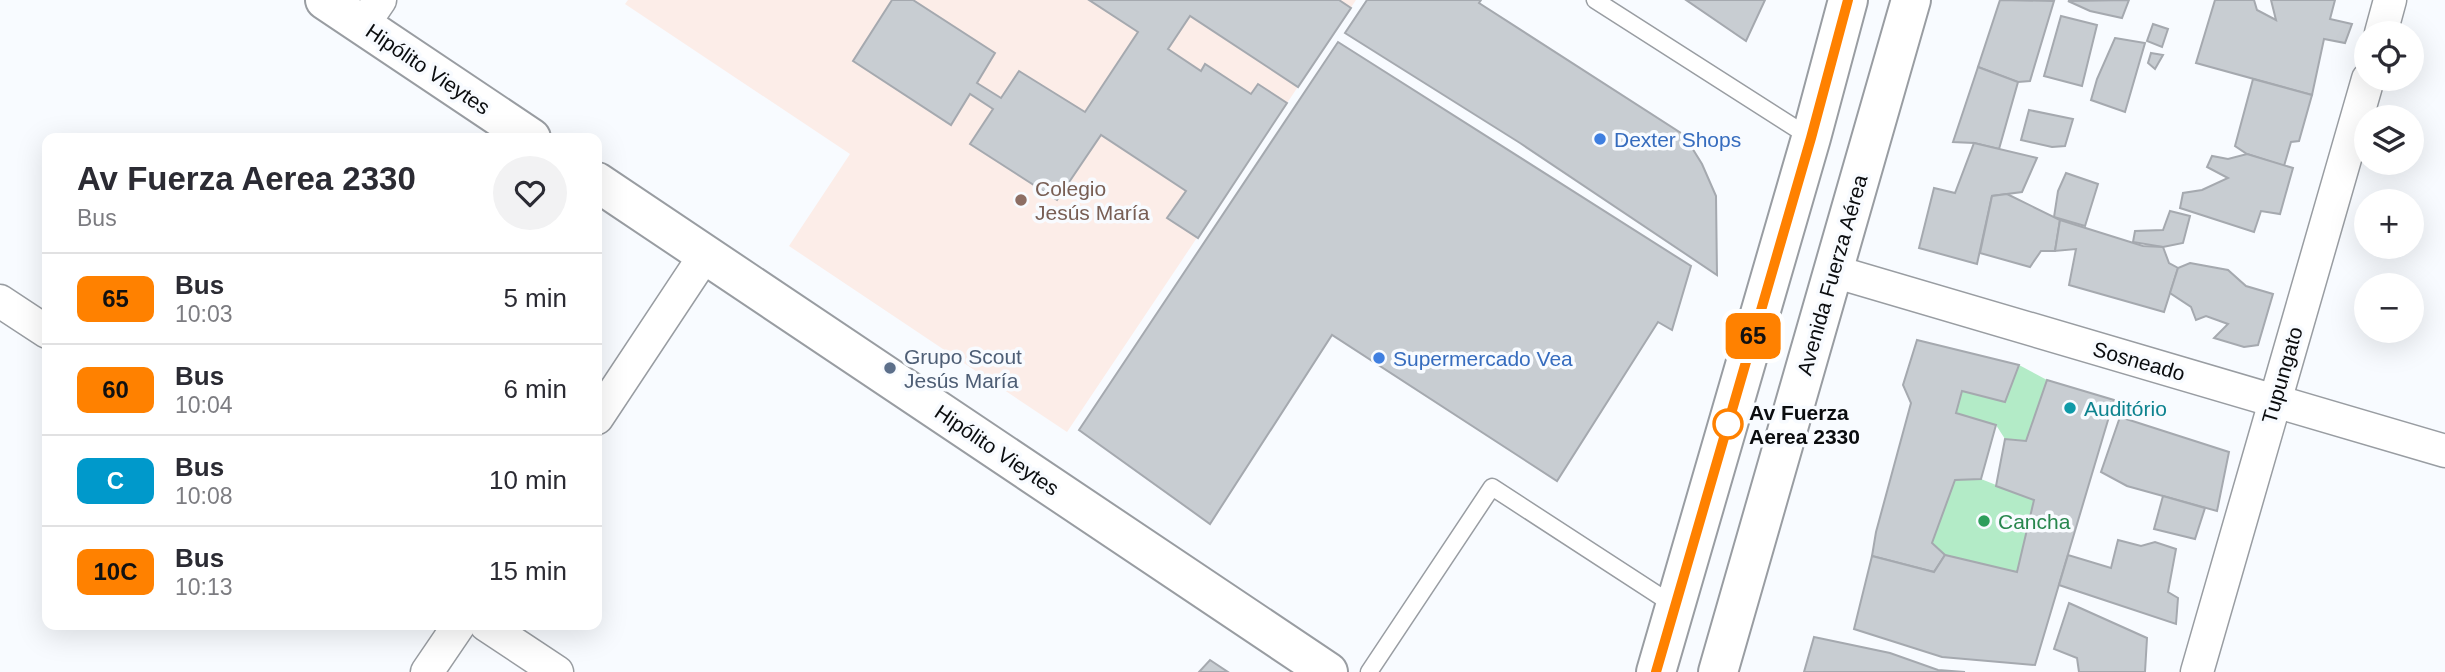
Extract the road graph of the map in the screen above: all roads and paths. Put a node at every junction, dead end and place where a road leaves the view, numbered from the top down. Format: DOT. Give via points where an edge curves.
graph roads {
  1 [pos="325,0"];
  2 [pos="1595,0"];
  3 [pos="1849,0"];
  4 [pos="1911,0"];
  5 [pos="2390,0"];
  6 [pos="371,13"];
  7 [pos="2384,21"];
  8 [pos="2365,91"];
  9 [pos="525,133"];
  10 [pos="1811,138"];
  11 [pos="602,185"];
  12 [pos="705,255"];
  13 [pos="1833,271"];
  14 [pos="0,301"];
  15 [pos="42,329"];
  16 [pos="2275,401"];
  17 [pos="602,410"];
  18 [pos="2445,451"];
  19 [pos="1675,606"];
  20 [pos="456,630"];
  21 [pos="494,630"];
  22 [pos="427,672"];
  23 [pos="557,672"];
  24 [pos="1328,672"];
  25 [pos="1368,672"];
  26 [pos="1656,672"];
  27 [pos="1718,672"];
  28 [pos="2197,672"];
  1 -- 6 [label="main road, Hipólito Vieytes"];
  2 -- 10 [label="lane"];
  3 -- 10 [label="main road"];
  4 -- 13 [label="main road, Avenida Fuerza Aérea"];
  5 -- 7 [label="street"];
  6 -- 9 [label="main road, Hipólito Vieytes"];
  8 -- 16 [label="street, Tupungato"];
  10 -- 19 [label="main road"];
  11 -- 12 [label="main road, Hipólito Vieytes"];
  12 -- 17 [label="street"];
  12 -- 24 [label="main road, Hipólito Vieytes"];
  13 -- 16 [label="street, Sosneado"];
  13 -- 27 [label="main road, Avenida Fuerza Aérea"];
  14 -- 15 [label="street"];
  16 -- 18 [label="street, Sosneado"];
  16 -- 28 [label="street, Tupungato"];
  19 -- 25 [label="lane" via="1492,487"];
  19 -- 26 [label="main road"];
  20 -- 22 [label="street"];
  21 -- 23 [label="street"];
}
